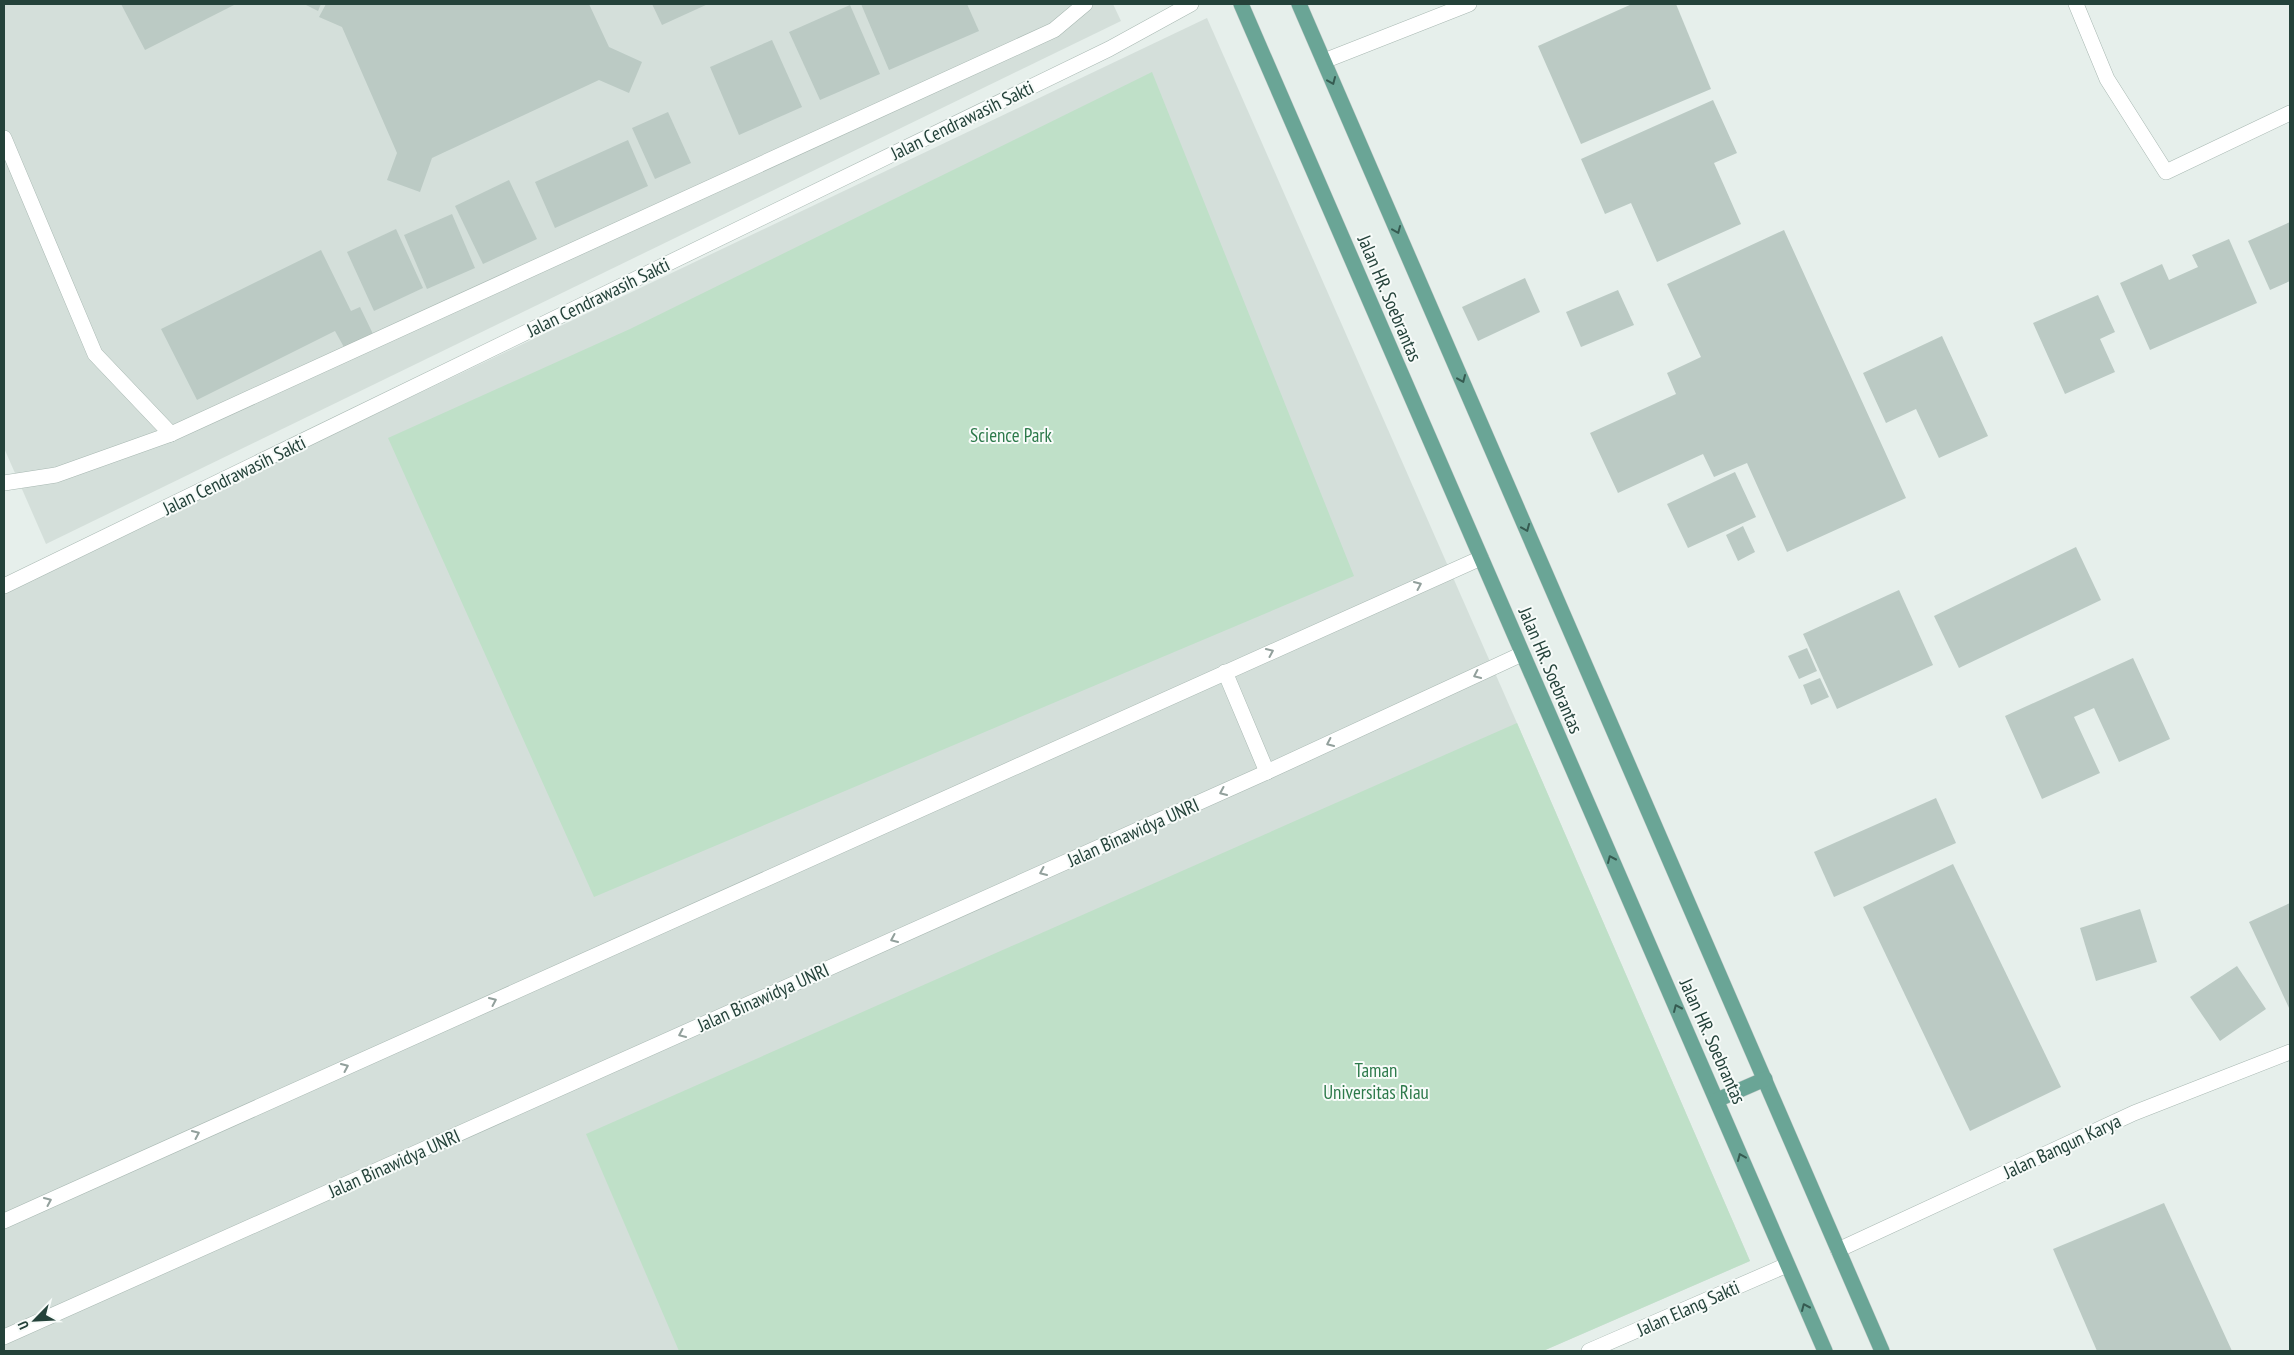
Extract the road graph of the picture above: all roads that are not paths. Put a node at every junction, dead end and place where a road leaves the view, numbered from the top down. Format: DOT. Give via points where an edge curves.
graph roads {
  1 [pos="1085,4"];
  2 [pos="1191,4"];
  3 [pos="1241,4"];
  4 [pos="1299,4"];
  5 [pos="1469,4"];
  6 [pos="2076,4"];
  7 [pos="1324,61"];
  8 [pos="2290,113"];
  9 [pos="4,138"];
  10 [pos="171,434"];
  11 [pos="4,483"];
  12 [pos="1481,558"];
  13 [pos="4,586"];
  14 [pos="1522,654"];
  15 [pos="1226,672"];
  16 [pos="1267,772"];
  17 [pos="2290,1052"];
  18 [pos="1765,1079"];
  19 [pos="1717,1100"];
  20 [pos="4,1220"];
  21 [pos="1838,1250"];
  22 [pos="1787,1265"];
  23 [pos="4,1337"];
  24 [pos="1589,1351"];
  25 [pos="1825,1351"];
  26 [pos="1882,1351"];
  1 -- 10 [label="street" via="1054,30"];
  2 -- 13 [label="street, Jalan Cendrawasih Sakti" via="1109,49"];
  3 -- 12 [label="main road, Jalan HR. Soebrantas"];
  4 -- 7 [label="main road, Jalan HR. Soebrantas"];
  5 -- 7 [label="street"];
  6 -- 8 [label="street" via="2106,79 2166,172"];
  7 -- 18 [label="main road, Jalan HR. Soebrantas, one-way"];
  9 -- 10 [label="street" via="95,354"];
  10 -- 11 [label="street" via="56,475"];
  12 -- 14 [label="main road, Jalan HR. Soebrantas"];
  15 -- 12 [label="street, one-way"];
  14 -- 16 [label="street, Jalan Binawidya UNRI, one-way"];
  19 -- 14 [label="main road, Jalan HR. Soebrantas, one-way"];
  15 -- 16 [label="street"];
  20 -- 15 [label="street, one-way"];
  16 -- 23 [label="street, Jalan Binawidya UNRI, one-way"];
  17 -- 21 [label="street, Jalan Bangun Karya" via="2134,1113"];
  18 -- 19 [label="main road"];
  18 -- 21 [label="main road, Jalan HR. Soebrantas"];
  22 -- 19 [label="main road, Jalan HR. Soebrantas, one-way"];
  21 -- 26 [label="main road, Jalan HR. Soebrantas"];
  22 -- 24 [label="street, Jalan Elang Sakti"];
  25 -- 22 [label="main road, Jalan HR. Soebrantas, one-way"];
}
